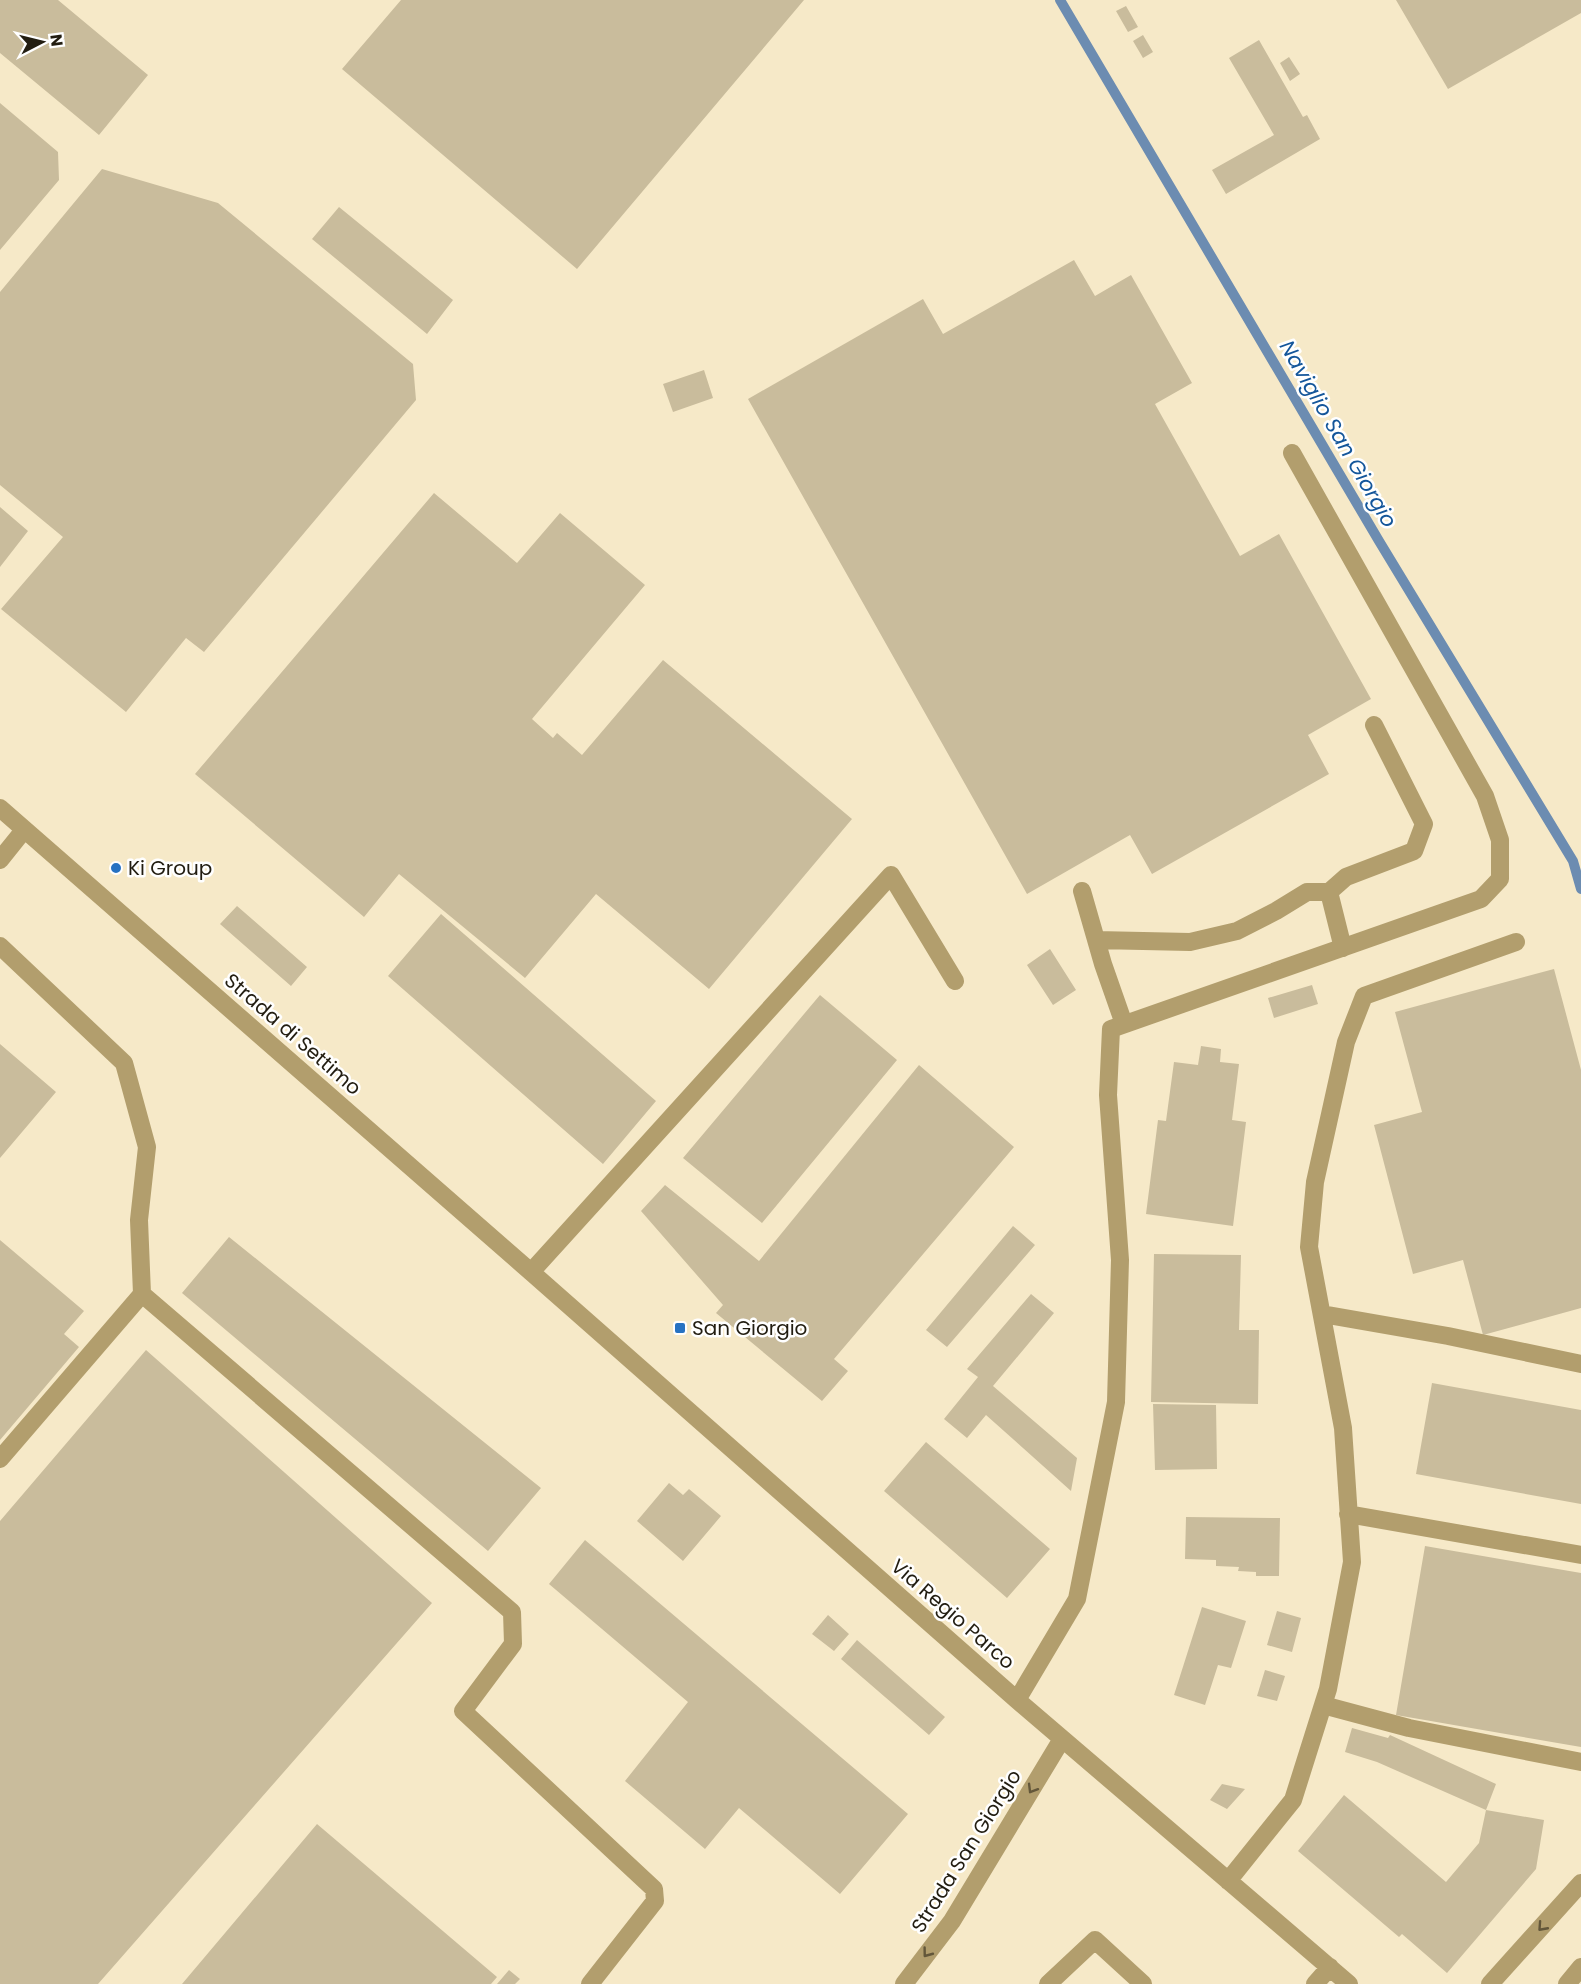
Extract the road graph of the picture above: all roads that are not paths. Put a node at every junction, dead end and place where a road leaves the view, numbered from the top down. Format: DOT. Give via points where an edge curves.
graph roads {
  1 [pos="1292,453"];
  2 [pos="1374,725"];
  3 [pos="0,808"];
  4 [pos="24,830"];
  5 [pos="0,860"];
  6 [pos="1082,891"];
  7 [pos="1329,892"];
  8 [pos="1096,940"];
  9 [pos="1516,942"];
  10 [pos="0,946"];
  11 [pos="1343,948"];
  12 [pos="956,981"];
  13 [pos="1124,1024"];
  14 [pos="531,1272"];
  15 [pos="142,1294"];
  16 [pos="1322,1314"];
  17 [pos="1581,1364"];
  18 [pos="0,1459"];
  19 [pos="1348,1514"];
  20 [pos="1581,1555"];
  21 [pos="1017,1700"];
  22 [pos="1323,1706"];
  23 [pos="1062,1739"];
  24 [pos="1581,1762"];
  25 [pos="1228,1881"];
  26 [pos="1581,1883"];
  27 [pos="1330,1967"];
  28 [pos="1581,1967"];
  29 [pos="590,1984"];
  30 [pos="904,1984"];
  31 [pos="1048,1984"];
  32 [pos="1143,1984"];
  33 [pos="1315,1984"];
  34 [pos="1349,1984"];
  35 [pos="1490,1984"];
  36 [pos="1567,1984"];
  1 -- 11 [label="street" via="1485,796 1500,840 1500,879 1481,899"];
  2 -- 7 [label="street" via="1424,824 1414,851 1346,877"];
  3 -- 4 [label="street, Strada di Settimo"];
  4 -- 5 [label="street"];
  4 -- 14 [label="street, Strada di Settimo"];
  6 -- 8 [label="street"];
  7 -- 8 [label="street" via="1307,892 1237,931 1190,942"];
  7 -- 11 [label="street"];
  8 -- 13 [label="street"];
  9 -- 16 [label="street" via="1364,996 1346,1042 1315,1182 1309,1247"];
  10 -- 15 [label="street" via="124,1063 147,1147 139,1220"];
  11 -- 13 [label="street"];
  12 -- 14 [label="street" via="891,875"];
  13 -- 21 [label="street" via="1111,1029 1108,1095 1120,1260 1116,1402 1077,1599"];
  14 -- 21 [label="street, Via Regio Parco"];
  15 -- 18 [label="street"];
  15 -- 29 [label="street" via="512,1612 513,1644 463,1711 654,1888 655,1901"];
  16 -- 17 [label="street"];
  16 -- 19 [label="street" via="1343,1428"];
  19 -- 20 [label="street"];
  19 -- 22 [label="street" via="1352,1562"];
  21 -- 23 [label="street, Via Regio Parco"];
  22 -- 24 [label="street" via="1409,1728"];
  22 -- 25 [label="street" via="1293,1800"];
  23 -- 25 [label="street, Via Regio Parco"];
  23 -- 30 [label="street, Strada San Giorgio, one-way" via="951,1921"];
  25 -- 27 [label="street, Via Regio Parco"];
  26 -- 35 [label="street, one-way"];
  27 -- 33 [label="street"];
  27 -- 34 [label="street, Via Regio Parco"];
  28 -- 36 [label="street"];
  31 -- 32 [label="street" via="1095,1940"];
}
